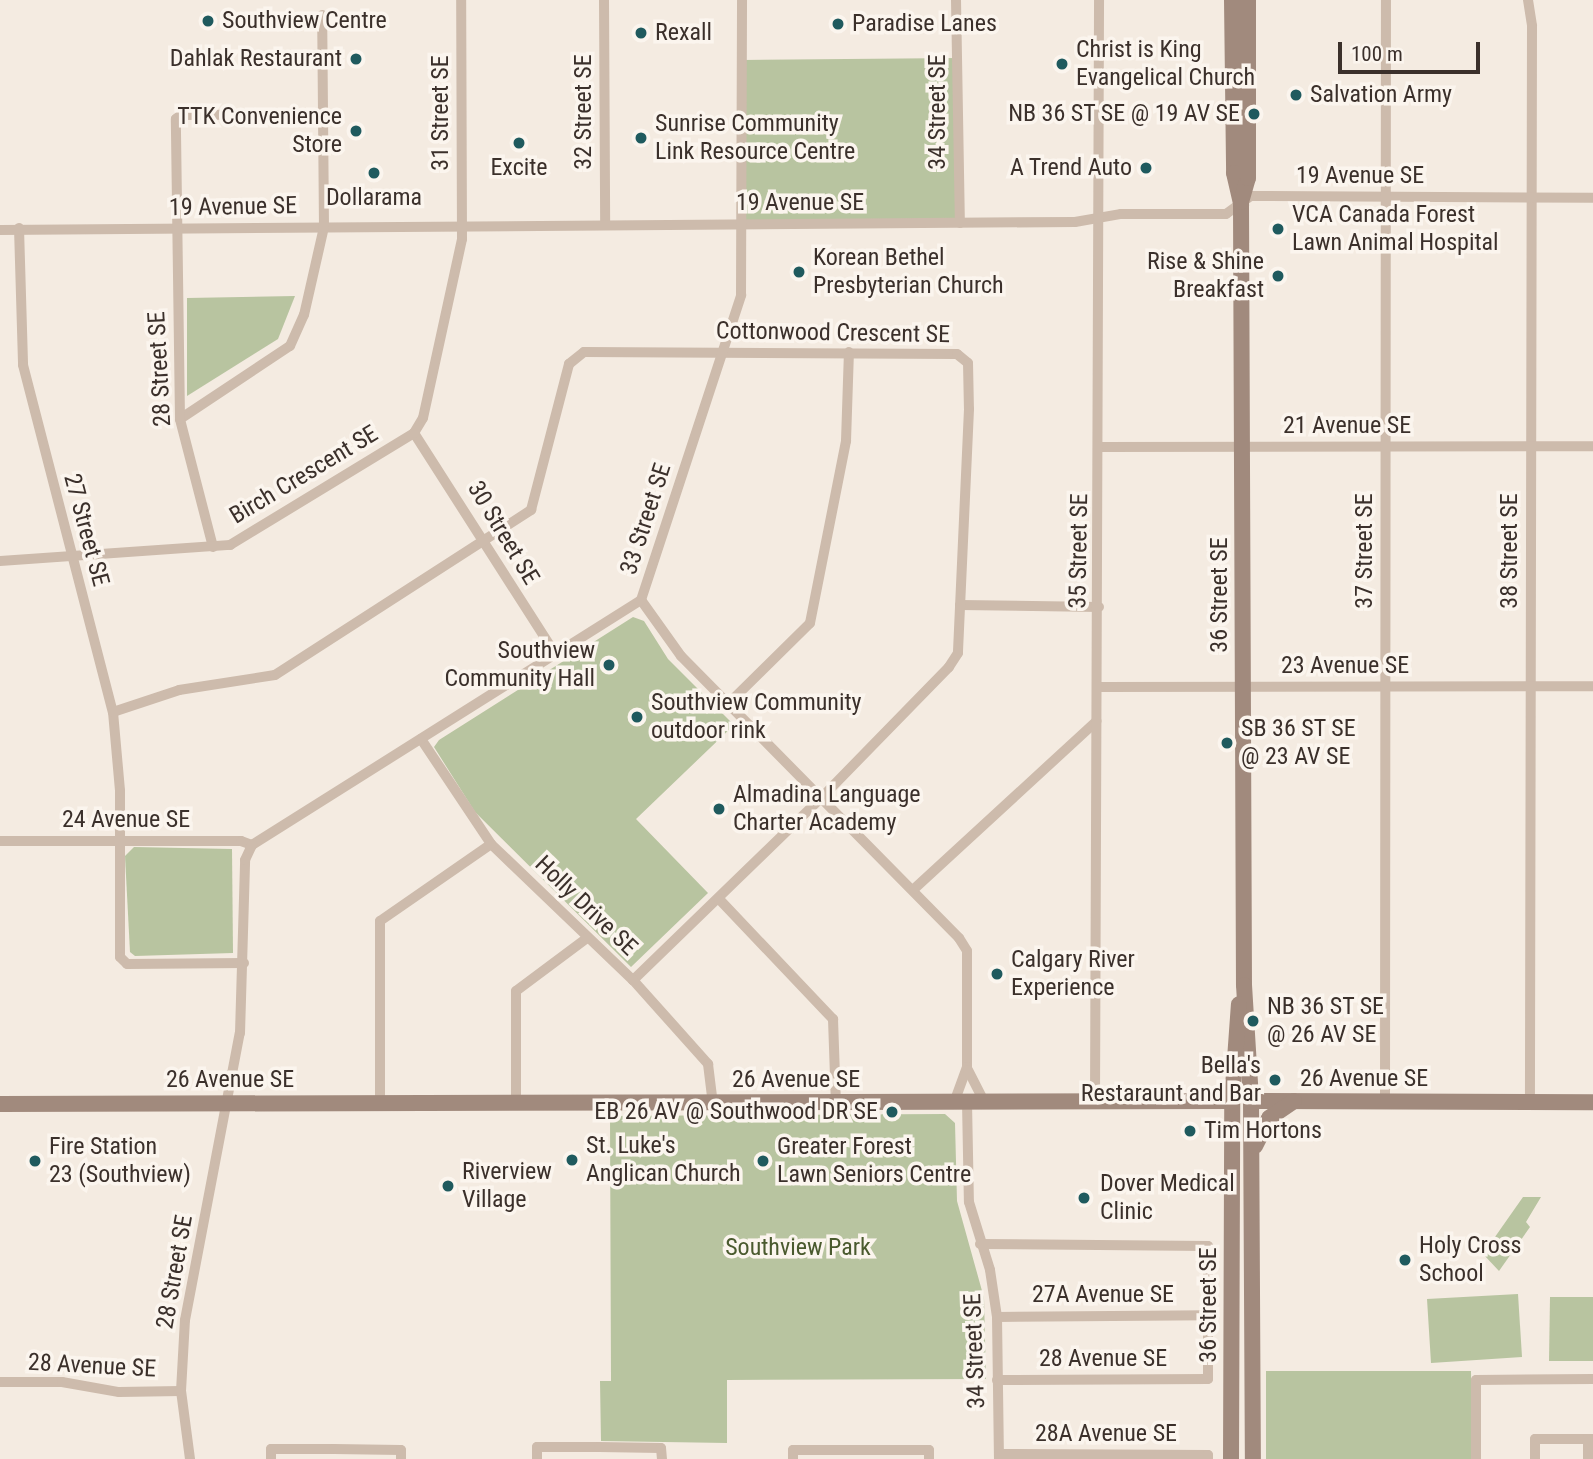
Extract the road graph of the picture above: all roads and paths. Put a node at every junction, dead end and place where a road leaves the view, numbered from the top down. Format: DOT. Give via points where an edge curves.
graph roads {
  1 [pos="461,0"];
  2 [pos="604,0"];
  3 [pos="742,0"];
  4 [pos="956,0"];
  5 [pos="1099,0"];
  6 [pos="1232,0"];
  7 [pos="1248,0"];
  8 [pos="1386,0"];
  9 [pos="1528,0"];
  10 [pos="322,15"];
  11 [pos="323,114"];
  12 [pos="1386,197"];
  13 [pos="1532,198"];
  14 [pos="1593,198"];
  15 [pos="1241,204"];
  16 [pos="1099,219"];
  17 [pos="605,223"];
  18 [pos="960,223"];
  19 [pos="743,224"];
  20 [pos="463,225"];
  21 [pos="324,227"];
  22 [pos="19,228"];
  23 [pos="176,228"];
  24 [pos="0,230"];
  25 [pos="723,352"];
  26 [pos="849,352"];
  27 [pos="180,419"];
  28 [pos="414,433"];
  29 [pos="1532,446"];
  30 [pos="1593,446"];
  31 [pos="1101,447"];
  32 [pos="1242,447"];
  33 [pos="1386,447"];
  34 [pos="482,542"];
  35 [pos="213,547"];
  36 [pos="71,556"];
  37 [pos="0,561"];
  38 [pos="641,600"];
  39 [pos="960,605"];
  40 [pos="1099,607"];
  41 [pos="556,655"];
  42 [pos="1531,686"];
  43 [pos="1593,686"];
  44 [pos="1098,687"];
  45 [pos="1244,687"];
  46 [pos="1385,687"];
  47 [pos="728,704"];
  48 [pos="113,712"];
  49 [pos="1097,721"];
  50 [pos="421,739"];
  51 [pos="821,798"];
  52 [pos="0,841"];
  53 [pos="118,841"];
  54 [pos="491,844"];
  55 [pos="252,845"];
  56 [pos="914,889"];
  57 [pos="719,899"];
  58 [pos="587,939"];
  59 [pos="244,963"];
  60 [pos="633,980"];
  61 [pos="1244,985"];
  62 [pos="967,1067"];
  63 [pos="1232,1101"];
  64 [pos="1251,1101"];
  65 [pos="1294,1101"];
  66 [pos="1385,1101"];
  67 [pos="516,1102"];
  68 [pos="960,1102"];
  69 [pos="984,1102"];
  70 [pos="1095,1102"];
  71 [pos="1530,1102"];
  72 [pos="1593,1102"];
  73 [pos="227,1103"];
  74 [pos="380,1103"];
  75 [pos="713,1103"];
  76 [pos="836,1103"];
  77 [pos="0,1104"];
  78 [pos="1252,1155"];
  79 [pos="980,1244"];
  80 [pos="1208,1315"];
  81 [pos="997,1317"];
  82 [pos="1593,1379"];
  83 [pos="997,1380"];
  84 [pos="0,1382"];
  85 [pos="181,1391"];
  86 [pos="1591,1439"];
  87 [pos="999,1457"];
  88 [pos="190,1459"];
  89 [pos="271,1459"];
  90 [pos="401,1459"];
  91 [pos="537,1459"];
  92 [pos="662,1459"];
  93 [pos="793,1459"];
  94 [pos="929,1459"];
  95 [pos="1208,1459"];
  96 [pos="1231,1459"];
  97 [pos="1253,1459"];
  98 [pos="1476,1459"];
  99 [pos="1535,1459"];
  100 [pos="1588,1459"];
  1 -- 20 [label="street, 31 Street SE"];
  2 -- 17 [label="street, 32 Street SE"];
  3 -- 19 [label="street, 33 Street SE"];
  4 -- 18 [label="street, 34 Street SE"];
  5 -- 16 [label="street, 35 Street SE"];
  6 -- 15 [label="main road, 36 Street SE" via="1234,173"];
  7 -- 15 [label="main road, 36 Street SE" via="1248,178"];
  8 -- 12 [label="street, 37 Street SE"];
  9 -- 13 [label="street, 38 Street SE"];
  10 -- 11 [label="street"];
  11 -- 21 [label="street"];
  11 -- 23 [label="street, 28 Street SE" via="181,115 176,119"];
  12 -- 13 [label="street, 19 Avenue SE"];
  12 -- 15 [label="street, 19 Avenue SE" via="1251,196"];
  12 -- 33 [label="street, 37 Street SE"];
  13 -- 14 [label="street, 19 Avenue SE"];
  13 -- 29 [label="street, 38 Street SE"];
  15 -- 16 [label="street, 19 Avenue SE" via="1226,215 1121,214"];
  15 -- 32 [label="main road, 36 Street SE"];
  16 -- 18 [label="street, 19 Avenue SE"];
  16 -- 31 [label="street, 35 Street SE"];
  17 -- 19 [label="street, 19 Avenue SE"];
  17 -- 20 [label="street, 19 Avenue SE"];
  18 -- 19 [label="street, 19 Avenue SE"];
  19 -- 25 [label="street, 33 Street SE" via="741,295"];
  20 -- 21 [label="street, 19 Avenue SE"];
  20 -- 28 [label="street, Birch Crescent SE" via="423,418"];
  21 -- 23 [label="street, 19 Avenue SE"];
  21 -- 27 [label="street" via="304,315 290,346"];
  22 -- 23 [label="street, 19 Avenue SE"];
  22 -- 24 [label="street, 19 Avenue SE"];
  22 -- 36 [label="street, 27 Street SE" via="23,365"];
  23 -- 27 [label="street, 28 Street SE"];
  25 -- 26 [label="street, Cottonwood Crescent SE"];
  25 -- 34 [label="street, Cottonwood Crescent SE" via="584,352 569,363 531,510"];
  25 -- 38 [label="street, 33 Street SE"];
  26 -- 39 [label="street, Cottonwood Crescent SE" via="957,354 968,363"];
  26 -- 47 [label="street" via="846,441 810,623"];
  27 -- 35 [label="street, 28 Street SE"];
  28 -- 34 [label="street, 30 Street SE"];
  28 -- 35 [label="street, Birch Crescent SE" via="230,545"];
  29 -- 30 [label="street, 21 Avenue SE"];
  29 -- 33 [label="street, 21 Avenue SE"];
  29 -- 42 [label="street, 38 Street SE"];
  31 -- 32 [label="street, 21 Avenue SE"];
  31 -- 40 [label="street, 35 Street SE"];
  32 -- 33 [label="street, 21 Avenue SE"];
  32 -- 45 [label="main road, 36 Street SE"];
  33 -- 46 [label="street, 37 Street SE"];
  34 -- 41 [label="street, 30 Street SE"];
  34 -- 48 [label="street, Cottonwood Crescent SE" via="275,675 179,690"];
  35 -- 36 [label="street, Birch Crescent SE"];
  36 -- 37 [label="street, Birch Crescent SE"];
  36 -- 48 [label="street, 27 Street SE"];
  38 -- 41 [label="street, 33 Street SE"];
  38 -- 47 [label="street" via="681,656"];
  39 -- 40 [label="street"];
  39 -- 51 [label="street, Cottonwood Crescent SE" via="958,653 949,667"];
  40 -- 44 [label="street, 35 Street SE"];
  41 -- 50 [label="street, 33 Street SE"];
  42 -- 43 [label="street, 23 Avenue SE"];
  42 -- 46 [label="street, 23 Avenue SE"];
  42 -- 71 [label="street, 38 Street SE"];
  44 -- 45 [label="street, 23 Avenue SE"];
  44 -- 49 [label="street, 35 Street SE"];
  45 -- 46 [label="street, 23 Avenue SE"];
  45 -- 61 [label="main road, 36 Street SE"];
  46 -- 66 [label="street, 37 Street SE"];
  47 -- 51 [label="street"];
  48 -- 53 [label="street, 27 Street SE" via="120,791"];
  49 -- 56 [label="street"];
  49 -- 70 [label="street, 35 Street SE"];
  50 -- 54 [label="street, Holly Drive SE"];
  50 -- 55 [label="street, 33 Street SE"];
  51 -- 56 [label="street"];
  51 -- 57 [label="street, Cottonwood Crescent SE"];
  52 -- 53 [label="street, 24 Avenue SE"];
  53 -- 55 [label="street, 24 Avenue SE" via="242,841"];
  53 -- 59 [label="street, 27 Street SE" via="120,957 127,964"];
  54 -- 58 [label="street, Holly Drive SE"];
  54 -- 74 [label="street" via="380,921"];
  55 -- 59 [label="street, 28 Street SE" via="245,860"];
  56 -- 62 [label="street" via="967,951"];
  57 -- 60 [label="street, Cottonwood Crescent SE"];
  57 -- 76 [label="street" via="833,1019"];
  58 -- 60 [label="street, Holly Drive SE"];
  58 -- 67 [label="street" via="516,991"];
  59 -- 73 [label="street, 28 Street SE" via="244,1001"];
  60 -- 75 [label="street, Holly Drive SE" via="708,1064"];
  61 -- 63 [label="main road, 36 Street SE"];
  61 -- 64 [label="main road, 36 Street SE"];
  62 -- 68 [label="street"];
  62 -- 69 [label="street"];
  63 -- 64 [label="street, 26 Avenue SE"];
  63 -- 70 [label="main road, 26 Avenue SE"];
  63 -- 96 [label="main road, 36 Street SE"];
  64 -- 65 [label="main road, 26 Avenue SE"];
  64 -- 78 [label="main road, 36 Street SE"];
  65 -- 66 [label="main road, 26 Avenue SE"];
  65 -- 78 [label="main road" via="1268,1120"];
  66 -- 71 [label="main road, 26 Avenue SE"];
  67 -- 74 [label="main road, 26 Avenue SE"];
  67 -- 75 [label="main road, 26 Avenue SE"];
  68 -- 69 [label="main road, 26 Avenue SE"];
  68 -- 76 [label="main road, 26 Avenue SE"];
  68 -- 79 [label="street, 34 Street SE" via="969,1202"];
  69 -- 70 [label="main road, 26 Avenue SE"];
  71 -- 72 [label="main road, 26 Avenue SE"];
  73 -- 74 [label="main road, 26 Avenue SE"];
  73 -- 77 [label="main road, 26 Avenue SE"];
  73 -- 85 [label="street, 28 Street SE" via="185,1320"];
  75 -- 76 [label="main road, 26 Avenue SE"];
  78 -- 97 [label="main road, 36 Street SE"];
  79 -- 80 [label="street" via="1208,1246"];
  79 -- 81 [label="street, 34 Street SE" via="990,1270"];
  80 -- 81 [label="street, 27A Avenue SE"];
  80 -- 83 [label="street, 28 Avenue SE" via="1208,1379"];
  81 -- 83 [label="street, 34 Street SE"];
  82 -- 98 [label="street" via="1476,1380"];
  83 -- 87 [label="street, 34 Street SE"];
  84 -- 85 [label="street, 28 Avenue SE" via="62,1382 119,1392"];
  85 -- 88 [label="street, 28 Street SE"];
  86 -- 99 [label="street" via="1535,1439"];
  86 -- 100 [label="street"];
  87 -- 95 [label="street, 28A Avenue SE" via="1208,1455"];
  89 -- 90 [label="street" via="271,1449 401,1450"];
  91 -- 92 [label="street" via="537,1447 661,1448"];
  93 -- 94 [label="street" via="793,1450 929,1450"];
}
